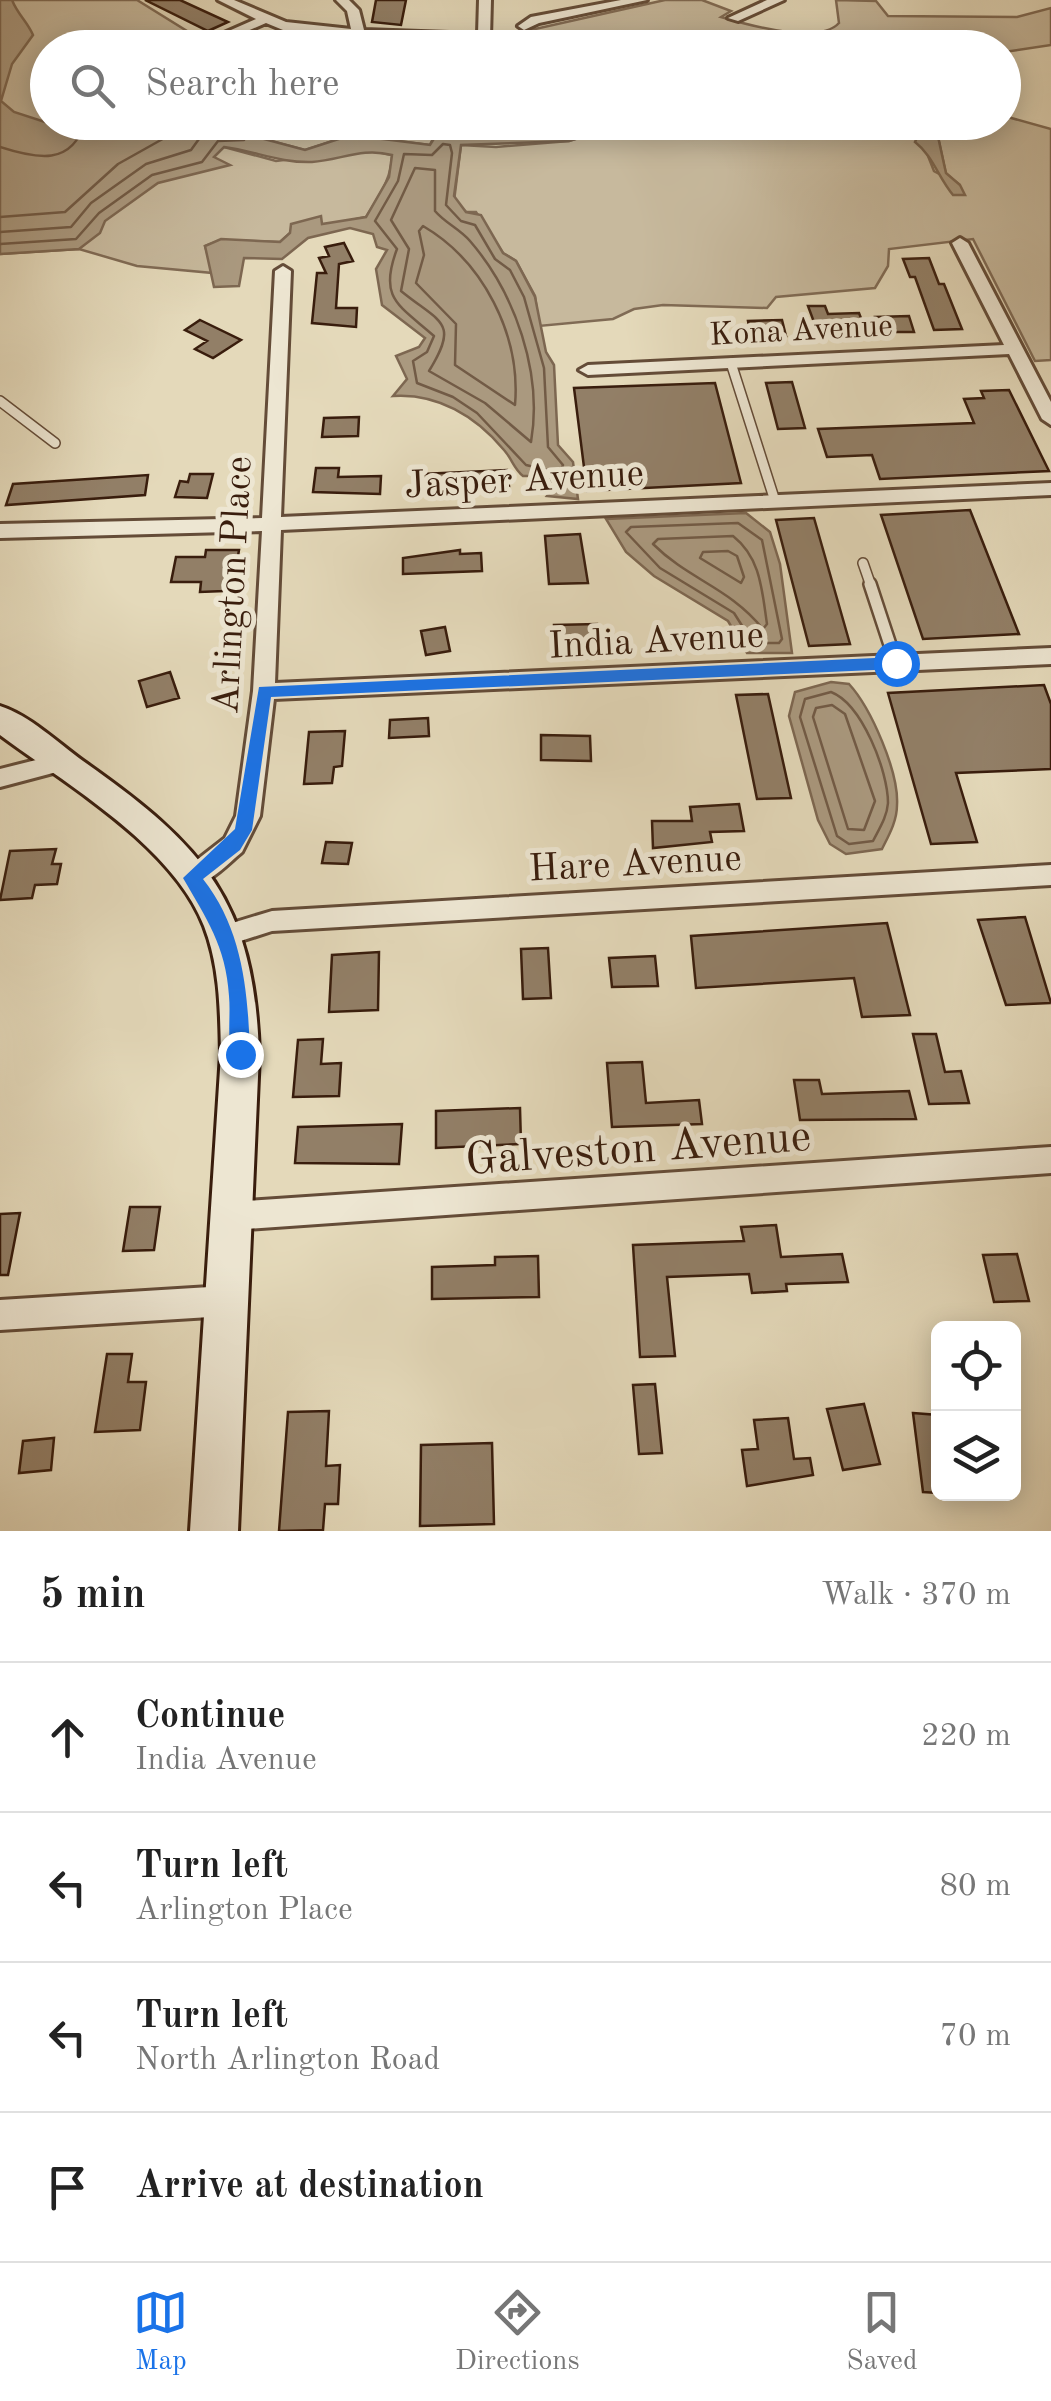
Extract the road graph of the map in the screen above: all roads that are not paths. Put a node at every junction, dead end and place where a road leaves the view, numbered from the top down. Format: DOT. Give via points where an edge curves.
graph roads {
  1 [pos="224,0"];
  2 [pos="342,0"];
  3 [pos="485,0"];
  4 [pos="584,0"];
  5 [pos="641,0"];
  6 [pos="736,0"];
  7 [pos="778,0"];
  8 [pos="603,8"];
  9 [pos="762,8"];
  10 [pos="734,18"];
  11 [pos="263,20"];
  12 [pos="524,26"];
  13 [pos="239,30"];
  14 [pos="342,30"];
  15 [pos="358,30"];
  16 [pos="484,30"];
  17 [pos="960,243"];
  18 [pos="282,270"];
  19 [pos="1017,348"];
  20 [pos="732,363"];
  21 [pos="588,370"];
  22 [pos="0,402"];
  23 [pos="1051,419"];
  24 [pos="56,443"];
  25 [pos="1051,489"];
  26 [pos="775,502"];
  27 [pos="271,524"];
  28 [pos="0,531"];
  29 [pos="863,564"];
  30 [pos="1051,656"];
  31 [pos="896,663"];
  32 [pos="264,692"];
  33 [pos="0,718"];
  34 [pos="60,764"];
  35 [pos="0,778"];
  36 [pos="1051,875"];
  37 [pos="192,878"];
  38 [pos="225,935"];
  39 [pos="1051,1160"];
  40 [pos="231,1216"];
  41 [pos="226,1301"];
  42 [pos="0,1315"];
  43 [pos="214,1531"];
  1 -- 11 [label="street"];
  2 -- 15 [label="street" via="353,10"];
  3 -- 16 [label="street"];
  4 -- 8 [label="street"];
  5 -- 8 [label="street"];
  6 -- 9 [label="street"];
  7 -- 9 [label="street"];
  8 -- 12 [label="street"];
  9 -- 10 [label="street"];
  11 -- 13 [label="street"];
  11 -- 14 [label="street"];
  17 -- 19 [label="street"];
  18 -- 27 [label="street, Arlington Place"];
  19 -- 20 [label="street, Kona Avenue"];
  19 -- 23 [label="street"];
  20 -- 21 [label="street, Kona Avenue"];
  20 -- 26 [label="lane"];
  22 -- 24 [label="lane"];
  25 -- 26 [label="street, Jasper Avenue"];
  26 -- 27 [label="street, Jasper Avenue"];
  27 -- 28 [label="street, Jasper Avenue"];
  27 -- 32 [label="street, Arlington Place"];
  29 -- 31 [label="lane"];
  30 -- 31 [label="street, India Avenue"];
  31 -- 32 [label="street, India Avenue"];
  32 -- 37 [label="street, Arlington Place" via="244,830"];
  33 -- 34 [label="main road"];
  34 -- 35 [label="street"];
  34 -- 37 [label="main road" via="155,836"];
  36 -- 38 [label="street, Hare Avenue" via="272,921"];
  37 -- 38 [label="main road"];
  38 -- 40 [label="main road" via="238,992 240,1054"];
  39 -- 40 [label="street, Galveston Avenue"];
  40 -- 41 [label="main road"];
  41 -- 42 [label="street"];
  41 -- 43 [label="main road"];
}
